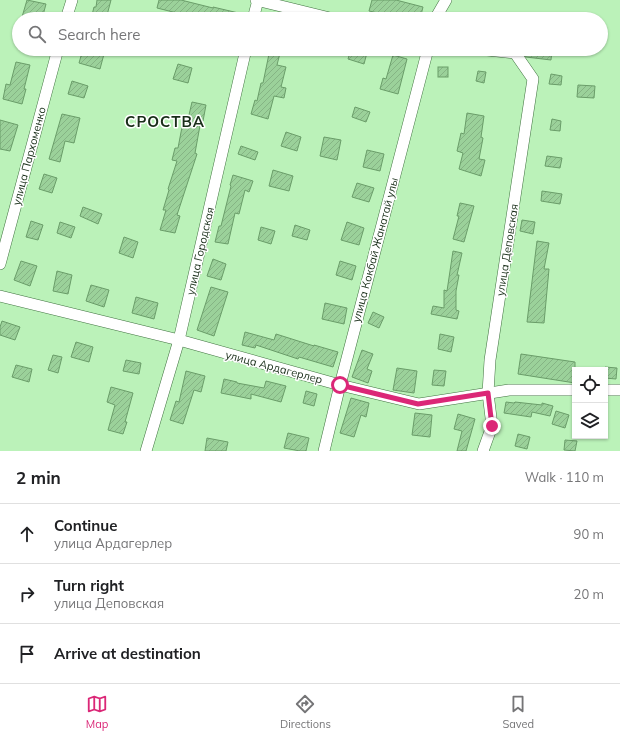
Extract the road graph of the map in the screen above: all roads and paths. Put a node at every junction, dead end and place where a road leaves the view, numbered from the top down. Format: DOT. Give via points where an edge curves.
graph roads {
  1 [pos="72,0"];
  2 [pos="257,0"];
  3 [pos="446,0"];
  4 [pos="68,12"];
  5 [pos="254,12"];
  6 [pos="306,12"];
  7 [pos="439,12"];
  8 [pos="56,56"];
  9 [pos="244,56"];
  10 [pos="426,56"];
  11 [pos="517,56"];
  12 [pos="0,264"];
  13 [pos="0,296"];
  14 [pos="179,340"];
  15 [pos="340,385"];
  16 [pos="572,390"];
  17 [pos="608,390"];
  18 [pos="620,390"];
  19 [pos="488,393"];
  20 [pos="146,451"];
  21 [pos="324,451"];
  22 [pos="483,451"];
  1 -- 4 [label="street"];
  2 -- 5 [label="street"];
  2 -- 6 [label="street"];
  3 -- 7 [label="street"];
  8 -- 12 [label="street, улица Пархоменко"];
  9 -- 14 [label="street, улица Городская"];
  10 -- 15 [label="street, улица Кокбай Жанатай улы"];
  11 -- 19 [label="street, улица Деповская" via="533,79 490,360"];
  13 -- 14 [label="street, улица Ардагерлер"];
  14 -- 15 [label="street, улица Ардагерлер"];
  14 -- 20 [label="street, улица Городская"];
  15 -- 19 [label="street, улица Ардагерлер" via="418,404"];
  15 -- 21 [label="street, улица Кокбай Жанатай улы"];
  16 -- 19 [label="street, улица Ардагерлер" via="509,390"];
  17 -- 18 [label="street"];
  19 -- 22 [label="street, улица Деповская" via="492,426"];
}
